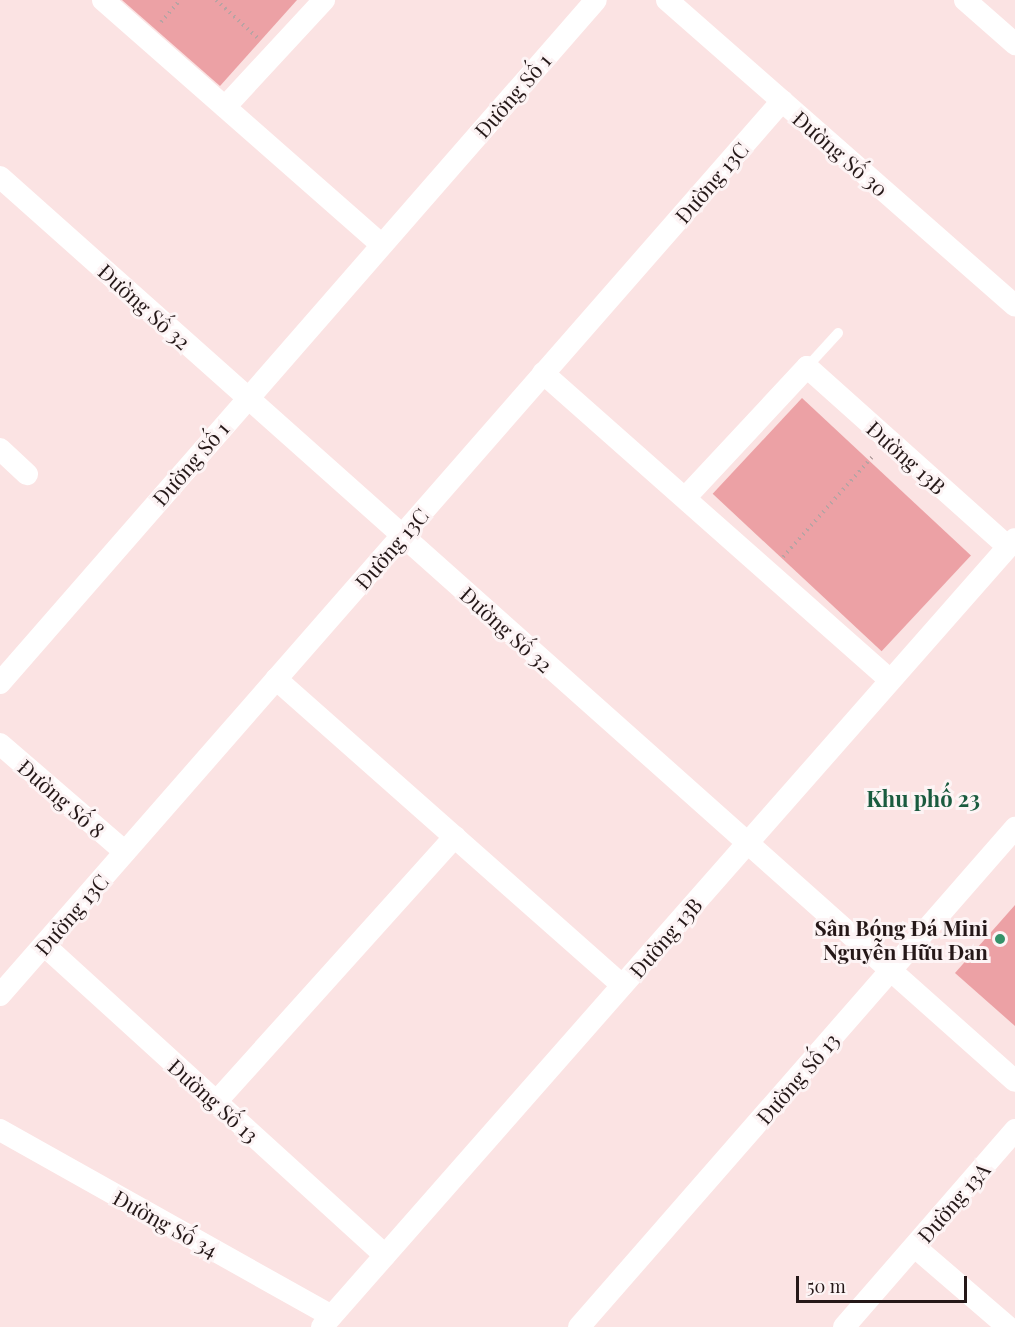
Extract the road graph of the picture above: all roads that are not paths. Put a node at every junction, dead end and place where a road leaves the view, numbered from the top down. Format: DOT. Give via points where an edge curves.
graph roads {
  1 [pos="103,0"];
  2 [pos="324,0"];
  3 [pos="596,0"];
  4 [pos="667,0"];
  5 [pos="965,0"];
  6 [pos="1015,44"];
  7 [pos="782,101"];
  8 [pos="225,107"];
  9 [pos="0,177"];
  10 [pos="381,244"];
  11 [pos="1015,306"];
  12 [pos="838,333"];
  13 [pos="807,367"];
  14 [pos="543,373"];
  15 [pos="248,397"];
  16 [pos="0,449"];
  17 [pos="27,474"];
  18 [pos="685,498"];
  19 [pos="402,535"];
  20 [pos="1011,543"];
  21 [pos="276,680"];
  22 [pos="890,681"];
  23 [pos="0,683"];
  24 [pos="0,744"];
  25 [pos="1015,828"];
  26 [pos="455,837"];
  27 [pos="748,843"];
  28 [pos="124,852"];
  29 [pos="44,945"];
  30 [pos="891,970"];
  31 [pos="622,985"];
  32 [pos="0,995"];
  33 [pos="1015,1081"];
  34 [pos="216,1102"];
  35 [pos="0,1130"];
  36 [pos="1015,1131"];
  37 [pos="915,1247"];
  38 [pos="385,1255"];
  39 [pos="326,1322"];
  40 [pos="579,1327"];
  41 [pos="844,1327"];
  42 [pos="1008,1327"];
  1 -- 8 [label="street"];
  2 -- 8 [label="street"];
  3 -- 10 [label="street, Đường Số 1"];
  4 -- 7 [label="street, Đường Số 30"];
  5 -- 6 [label="street"];
  7 -- 11 [label="street, Đường Số 30"];
  7 -- 14 [label="street, Đường 13C"];
  8 -- 10 [label="street"];
  9 -- 15 [label="street, Đường Số 32"];
  10 -- 15 [label="street, Đường Số 1"];
  12 -- 13 [label="lane"];
  13 -- 18 [label="street"];
  13 -- 20 [label="street, Đường 13B"];
  14 -- 18 [label="street"];
  14 -- 19 [label="street, Đường 13C"];
  15 -- 19 [label="street, Đường Số 32"];
  15 -- 23 [label="street, Đường Số 1"];
  16 -- 17 [label="street"];
  18 -- 22 [label="street"];
  19 -- 21 [label="street, Đường 13C"];
  19 -- 27 [label="street, Đường Số 32"];
  20 -- 22 [label="street, Đường 13B"];
  21 -- 26 [label="street"];
  21 -- 28 [label="street, Đường 13C"];
  22 -- 27 [label="street, Đường 13B"];
  24 -- 28 [label="street, Đường Số 8"];
  25 -- 30 [label="street, Đường Số 13"];
  26 -- 31 [label="street"];
  26 -- 34 [label="street"];
  27 -- 30 [label="street, Đường Số 32"];
  27 -- 31 [label="street, Đường 13B"];
  28 -- 29 [label="street, Đường 13C"];
  29 -- 32 [label="street, Đường 13C"];
  29 -- 34 [label="street, Đường Số 13"];
  30 -- 33 [label="street, Đường Số 32"];
  30 -- 40 [label="street, Đường Số 13"];
  31 -- 38 [label="street, Đường 13B"];
  34 -- 38 [label="street, Đường Số 13"];
  35 -- 39 [label="street, Đường Số 34"];
  36 -- 37 [label="street, Đường 13A"];
  37 -- 41 [label="street, Đường 13A"];
  37 -- 42 [label="street"];
  38 -- 39 [label="street, Đường 13B"];
}
